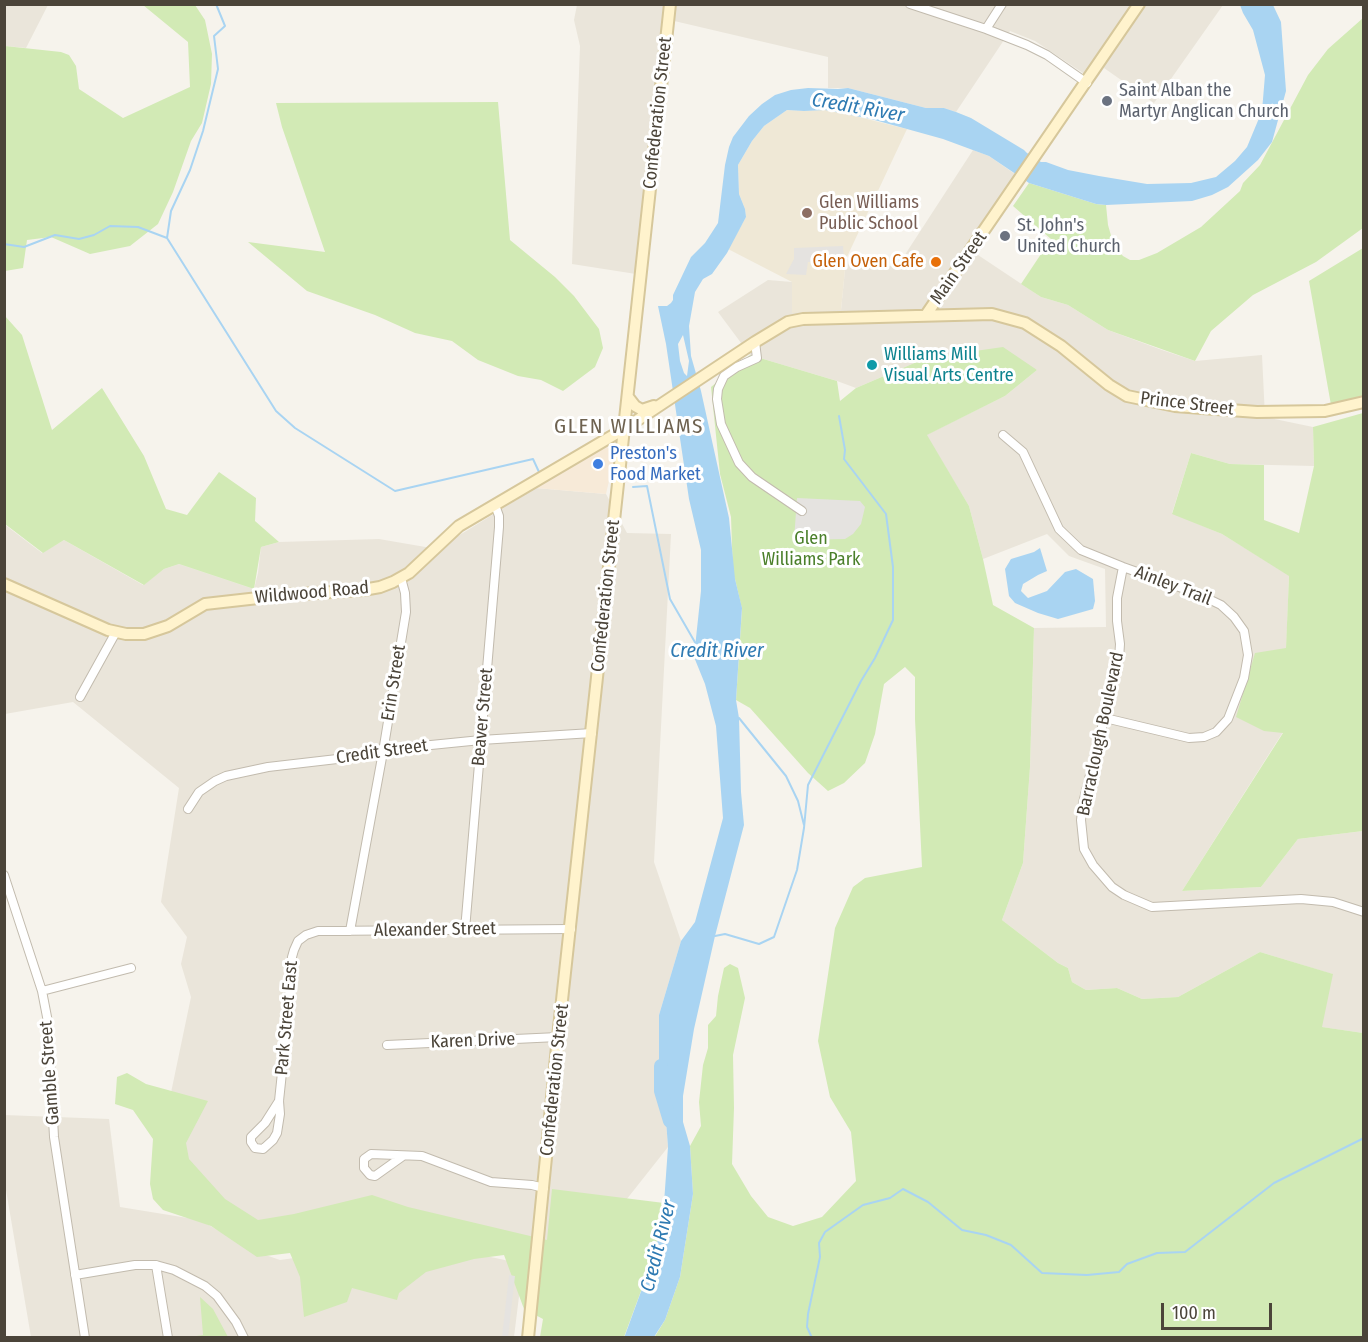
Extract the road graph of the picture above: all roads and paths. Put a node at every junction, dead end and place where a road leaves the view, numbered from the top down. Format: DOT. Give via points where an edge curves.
graph roads {
  1 [pos="670,4"];
  2 [pos="910,4"];
  3 [pos="1002,4"];
  4 [pos="1139,4"];
  5 [pos="986,30"];
  6 [pos="1086,83"];
  7 [pos="926,315"];
  8 [pos="755,342"];
  9 [pos="628,397"];
  10 [pos="667,401"];
  11 [pos="1364,402"];
  12 [pos="624,429"];
  13 [pos="1003,435"];
  14 [pos="495,505"];
  15 [pos="802,511"];
  16 [pos="1124,567"];
  17 [pos="401,578"];
  18 [pos="4,584"];
  19 [pos="116,632"];
  20 [pos="80,698"];
  21 [pos="1105,718"];
  22 [pos="592,733"];
  23 [pos="481,740"];
  24 [pos="383,752"];
  25 [pos="188,809"];
  26 [pos="4,875"];
  27 [pos="1364,912"];
  28 [pos="571,929"];
  29 [pos="465,930"];
  30 [pos="350,931"];
  31 [pos="302,938"];
  32 [pos="131,968"];
  33 [pos="42,991"];
  34 [pos="558,1038"];
  35 [pos="387,1045"];
  36 [pos="279,1101"];
  37 [pos="403,1156"];
  38 [pos="544,1188"];
  39 [pos="156,1265"];
  40 [pos="75,1275"];
  41 [pos="85,1338"];
  42 [pos="168,1338"];
  43 [pos="244,1338"];
  44 [pos="528,1338"];
  1 -- 9 [label="main road, Confederation Street"];
  2 -- 5 [label="street"];
  3 -- 5 [label="street"];
  4 -- 6 [label="main road, Main Street"];
  5 -- 6 [label="street" via="1047,55"];
  6 -- 7 [label="main road, Main Street"];
  7 -- 8 [label="main road, Main Street" via="803,319 788,322"];
  7 -- 11 [label="main road, Prince Street" via="992,314 1024,323 1127,396 1175,406 1257,412 1325,411"];
  8 -- 10 [label="main road, Main Street"];
  8 -- 15 [label="street" via="757,358 724,376 718,389 721,424 739,464"];
  9 -- 10 [label="main road" via="642,410"];
  9 -- 12 [label="main road, Confederation Street"];
  10 -- 12 [label="main road, Main Street"];
  12 -- 14 [label="main road, Wildwood Road"];
  12 -- 22 [label="main road, Confederation Street"];
  13 -- 16 [label="street, Ainley Trail" via="1023,452 1059,529 1081,550"];
  14 -- 17 [label="main road, Wildwood Road" via="459,526"];
  14 -- 23 [label="street, Beaver Street" via="500,516"];
  16 -- 21 [label="street, Barraclough Boulevard" via="1117,598 1119,659"];
  16 -- 21 [label="street, Ainley Trail" via="1221,605 1244,631 1248,656 1228,719 1216,732 1189,738"];
  17 -- 19 [label="main road, Wildwood Road" via="369,589 205,604 168,626 144,634"];
  17 -- 24 [label="street, Erin Street" via="406,612"];
  18 -- 19 [label="main road, Wildwood Road"];
  19 -- 20 [label="street"];
  21 -- 27 [label="street, Barraclough Boulevard" via="1082,820 1084,849 1112,887 1152,907 1301,899 1333,902"];
  22 -- 23 [label="street, Credit Street"];
  22 -- 28 [label="main road, Confederation Street"];
  23 -- 24 [label="street, Credit Street"];
  23 -- 29 [label="street, Beaver Street"];
  24 -- 25 [label="street, Credit Street" via="226,776 205,787"];
  24 -- 30 [label="street, Erin Street"];
  26 -- 33 [label="street, Gamble Street"];
  28 -- 29 [label="street, Alexander Street"];
  28 -- 34 [label="main road, Confederation Street"];
  29 -- 30 [label="street, Alexander Street"];
  30 -- 31 [label="street, Alexander Street" via="318,931"];
  31 -- 36 [label="street, Park Street East" via="292,957"];
  32 -- 33 [label="street"];
  33 -- 40 [label="street, Gamble Street" via="48,1022 54,1137"];
  34 -- 35 [label="street, Karen Drive"];
  34 -- 38 [label="main road, Confederation Street"];
  36 -- 36 [label="street, Park Street East" via="251,1137 255,1149 263,1149 273,1140 279,1124"];
  37 -- 37 [label="street" via="371,1154 364,1159 364,1168 375,1176"];
  37 -- 38 [label="street" via="431,1158 491,1182"];
  38 -- 44 [label="main road, Confederation Street"];
  39 -- 40 [label="street"];
  39 -- 42 [label="street"];
  39 -- 43 [label="street" via="205,1286 217,1296"];
  40 -- 41 [label="street, Gamble Street"];
}
